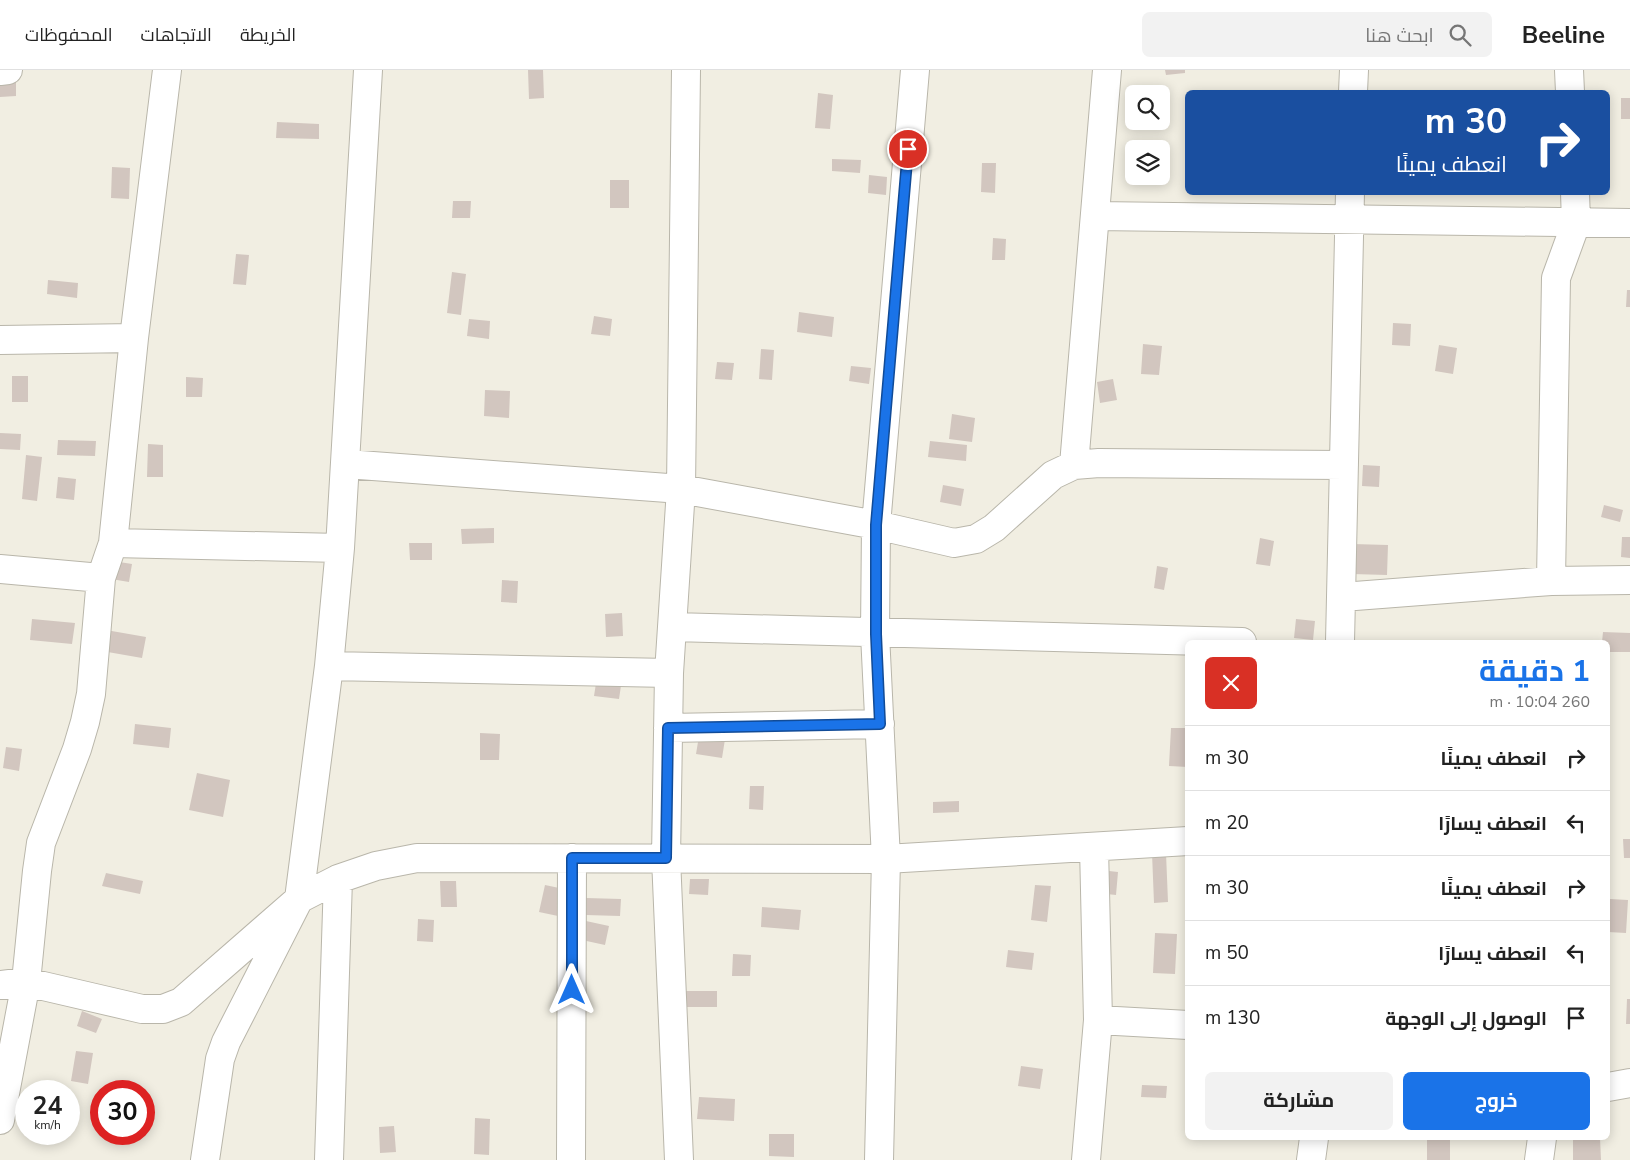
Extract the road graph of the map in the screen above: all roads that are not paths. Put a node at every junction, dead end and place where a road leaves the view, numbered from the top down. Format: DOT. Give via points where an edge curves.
graph roads {
  1 [pos="8,70"];
  2 [pos="167,70"];
  3 [pos="368,70"];
  4 [pos="686,70"];
  5 [pos="915,70"];
  6 [pos="1107,70"];
  7 [pos="1354,70"];
  8 [pos="1569,70"];
  9 [pos="0,71"];
  10 [pos="1353,90"];
  11 [pos="1570,90"];
  12 [pos="1575,195"];
  13 [pos="1349,206"];
  14 [pos="1095,216"];
  15 [pos="1576,224"];
  16 [pos="1630,224"];
  17 [pos="134,338"];
  18 [pos="0,340"];
  19 [pos="346,464"];
  20 [pos="1074,465"];
  21 [pos="1344,465"];
  22 [pos="681,489"];
  23 [pos="876,525"];
  24 [pos="113,543"];
  25 [pos="340,548"];
  26 [pos="0,569"];
  27 [pos="101,578"];
  28 [pos="1630,580"];
  29 [pos="1551,581"];
  30 [pos="1342,598"];
  31 [pos="673,627"];
  32 [pos="876,634"];
  33 [pos="1340,640"];
  34 [pos="1185,641"];
  35 [pos="329,666"];
  36 [pos="670,672"];
  37 [pos="880,724"];
  38 [pos="668,728"];
  39 [pos="1185,841"];
  40 [pos="1094,847"];
  41 [pos="572,858"];
  42 [pos="666,858"];
  43 [pos="886,859"];
  44 [pos="338,879"];
  45 [pos="299,899"];
  46 [pos="13,983"];
  47 [pos="1098,1020"];
  48 [pos="1185,1025"];
  49 [pos="1630,1083"];
  50 [pos="1610,1087"];
  51 [pos="0,1120"];
  52 [pos="1314,1140"];
  53 [pos="1542,1140"];
  54 [pos="205,1160"];
  55 [pos="329,1160"];
  56 [pos="571,1160"];
  57 [pos="679,1160"];
  58 [pos="879,1160"];
  59 [pos="1086,1160"];
  60 [pos="1311,1160"];
  61 [pos="1539,1160"];
  1 -- 9 [label="street"];
  2 -- 17 [label="street"];
  3 -- 19 [label="street"];
  4 -- 22 [label="street"];
  5 -- 23 [label="street"];
  6 -- 14 [label="street"];
  7 -- 10 [label="street"];
  8 -- 11 [label="street"];
  12 -- 15 [label="street"];
  13 -- 14 [label="street"];
  13 -- 15 [label="street"];
  13 -- 21 [label="street"];
  14 -- 20 [label="street"];
  15 -- 16 [label="street"];
  15 -- 29 [label="street" via="1556,278"];
  17 -- 18 [label="street"];
  17 -- 24 [label="street"];
  19 -- 22 [label="street"];
  19 -- 25 [label="street"];
  20 -- 21 [label="street"];
  20 -- 23 [label="street" via="1053,475 994,528 976,539 954,543"];
  21 -- 30 [label="street"];
  22 -- 23 [label="street"];
  22 -- 31 [label="street"];
  23 -- 32 [label="street"];
  24 -- 25 [label="street"];
  24 -- 27 [label="street"];
  25 -- 35 [label="street"];
  26 -- 27 [label="street"];
  27 -- 46 [label="street" via="91,694 85,722 41,844"];
  28 -- 29 [label="street"];
  29 -- 30 [label="street"];
  30 -- 33 [label="street"];
  31 -- 32 [label="street"];
  31 -- 36 [label="street"];
  32 -- 34 [label="street"];
  32 -- 37 [label="street"];
  35 -- 36 [label="street"];
  35 -- 45 [label="street"];
  36 -- 38 [label="street"];
  37 -- 38 [label="street"];
  37 -- 43 [label="street"];
  38 -- 42 [label="street"];
  39 -- 40 [label="street"];
  40 -- 43 [label="street"];
  40 -- 47 [label="street"];
  41 -- 42 [label="street"];
  41 -- 44 [label="street" via="416,858 376,866"];
  41 -- 56 [label="street"];
  42 -- 43 [label="street"];
  42 -- 57 [label="street"];
  43 -- 58 [label="street"];
  44 -- 45 [label="street"];
  44 -- 55 [label="street"];
  45 -- 46 [label="street" via="182,1002 163,1008 142,1008"];
  45 -- 54 [label="street" via="226,1042 220,1059"];
  46 -- 51 [label="street"];
  47 -- 48 [label="street"];
  47 -- 59 [label="street"];
  49 -- 50 [label="street"];
  52 -- 60 [label="street"];
  53 -- 61 [label="street"];
}
